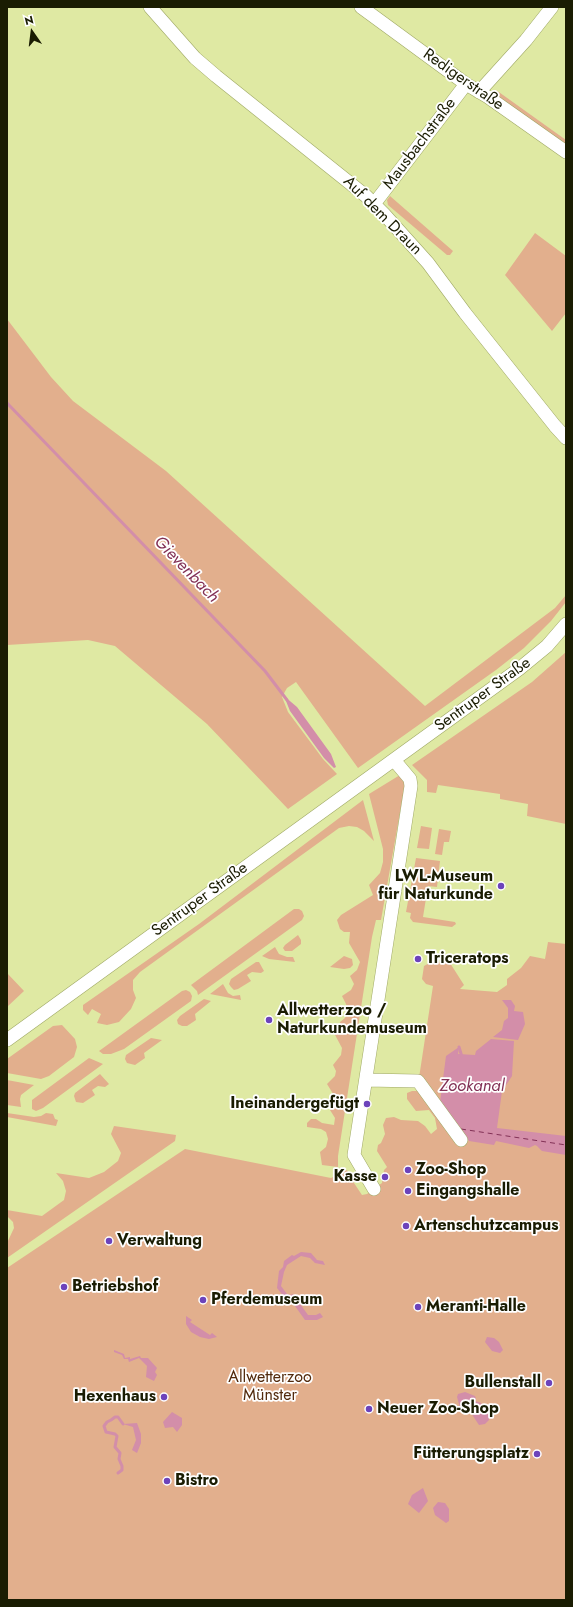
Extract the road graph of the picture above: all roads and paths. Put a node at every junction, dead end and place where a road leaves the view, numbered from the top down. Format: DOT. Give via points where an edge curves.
graph roads {
  1 [pos="150,7"];
  2 [pos="361,7"];
  3 [pos="552,7"];
  4 [pos="466,84"];
  5 [pos="479,92"];
  6 [pos="566,152"];
  7 [pos="374,204"];
  8 [pos="566,438"];
  9 [pos="566,624"];
  10 [pos="394,760"];
  11 [pos="7,1040"];
  12 [pos="366,1080"];
  13 [pos="461,1140"];
  14 [pos="374,1189"];
  1 -- 7 [label="street, Auf dem Draun" via="196,58 216,76"];
  2 -- 4 [label="street, Redigerstraße"];
  3 -- 5 [label="street, Mausbachstraße"];
  4 -- 5 [label="street, Redigerstraße"];
  4 -- 7 [label="street, Mausbachstraße"];
  5 -- 6 [label="street, Redigerstraße"];
  7 -- 8 [label="street, Auf dem Draun" via="428,263"];
  9 -- 10 [label="street, Sentruper Straße" via="547,646 520,670"];
  10 -- 11 [label="street, Sentruper Straße"];
  10 -- 12 [label="street" via="410,779 411,786"];
  12 -- 13 [label="street" via="418,1081"];
  12 -- 14 [label="street" via="354,1155"];
}
